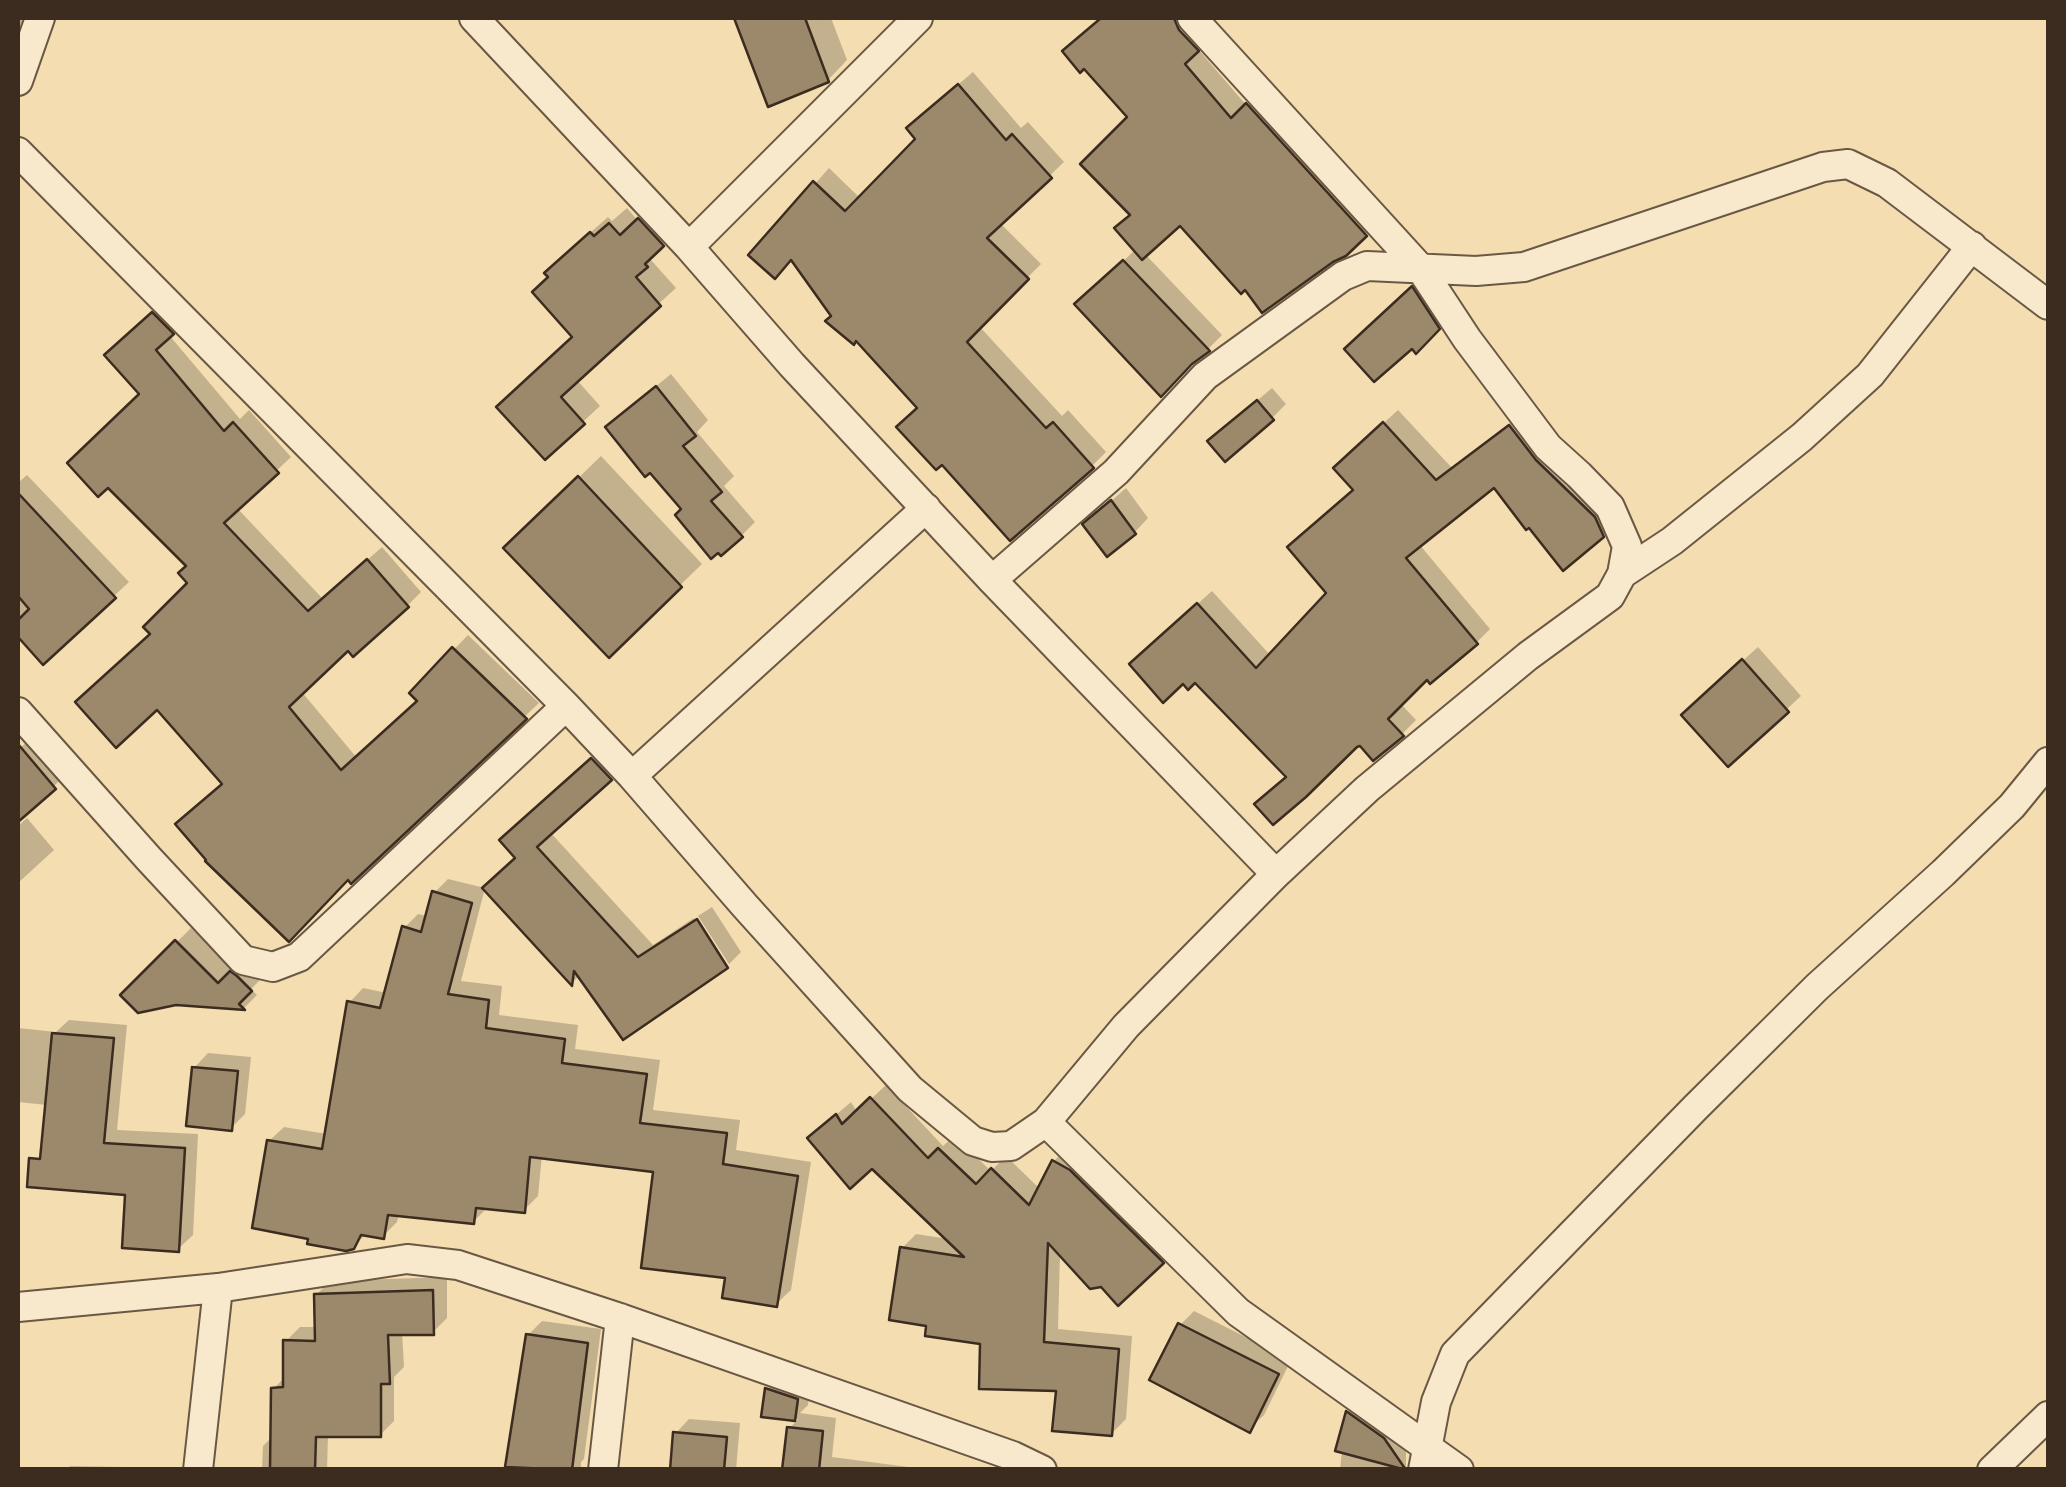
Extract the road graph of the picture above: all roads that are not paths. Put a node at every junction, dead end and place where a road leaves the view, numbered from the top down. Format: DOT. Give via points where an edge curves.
graph roads {
  1 [pos="40,18"];
  2 [pos="474,18"];
  3 [pos="918,18"];
  4 [pos="1192,18"];
  5 [pos="18,81"];
  6 [pos="18,152"];
  7 [pos="1972,246"];
  8 [pos="688,247"];
  9 [pos="1421,269"];
  10 [pos="2048,305"];
  11 [pos="926,508"];
  12 [pos="1622,574"];
  13 [pos="992,580"];
  14 [pos="566,706"];
  15 [pos="18,712"];
  16 [pos="2048,762"];
  17 [pos="632,776"];
  18 [pos="1276,874"];
  19 [pos="1046,1122"];
  20 [pos="218,1288"];
  21 [pos="18,1307"];
  22 [pos="620,1318"];
  23 [pos="2048,1416"];
  24 [pos="1425,1459"];
  25 [pos="1011,1463"];
  26 [pos="198,1470"];
  27 [pos="603,1470"];
  28 [pos="1042,1470"];
  29 [pos="1458,1470"];
  30 [pos="1992,1470"];
  1 -- 5 [label="street"];
  2 -- 8 [label="street"];
  3 -- 8 [label="street"];
  4 -- 9 [label="street"];
  6 -- 14 [label="street"];
  7 -- 9 [label="street" via="1887,182 1848,164 1524,267"];
  7 -- 10 [label="street"];
  7 -- 12 [label="street" via="1870,374 1802,437"];
  8 -- 11 [label="street"];
  9 -- 12 [label="street" via="1548,447 1610,507 1627,546"];
  9 -- 13 [label="street" via="1367,266 1312,298 1205,376 1116,472"];
  11 -- 13 [label="street"];
  11 -- 17 [label="street"];
  12 -- 18 [label="street" via="1610,596 1437,729"];
  13 -- 18 [label="street"];
  14 -- 15 [label="street" via="299,958 273,967 244,960"];
  14 -- 17 [label="street"];
  16 -- 24 [label="street" via="2012,806 1804,1000 1455,1354 1436,1402"];
  17 -- 19 [label="street" via="910,1089 972,1141 1011,1146"];
  18 -- 19 [label="street" via="1126,1026"];
  19 -- 24 [label="street" via="1238,1312"];
  20 -- 21 [label="street"];
  20 -- 22 [label="street" via="407,1259 458,1265"];
  20 -- 26 [label="street"];
  22 -- 25 [label="street"];
  22 -- 27 [label="street"];
  23 -- 30 [label="street"];
  24 -- 29 [label="street"];
  25 -- 28 [label="street"];
}
